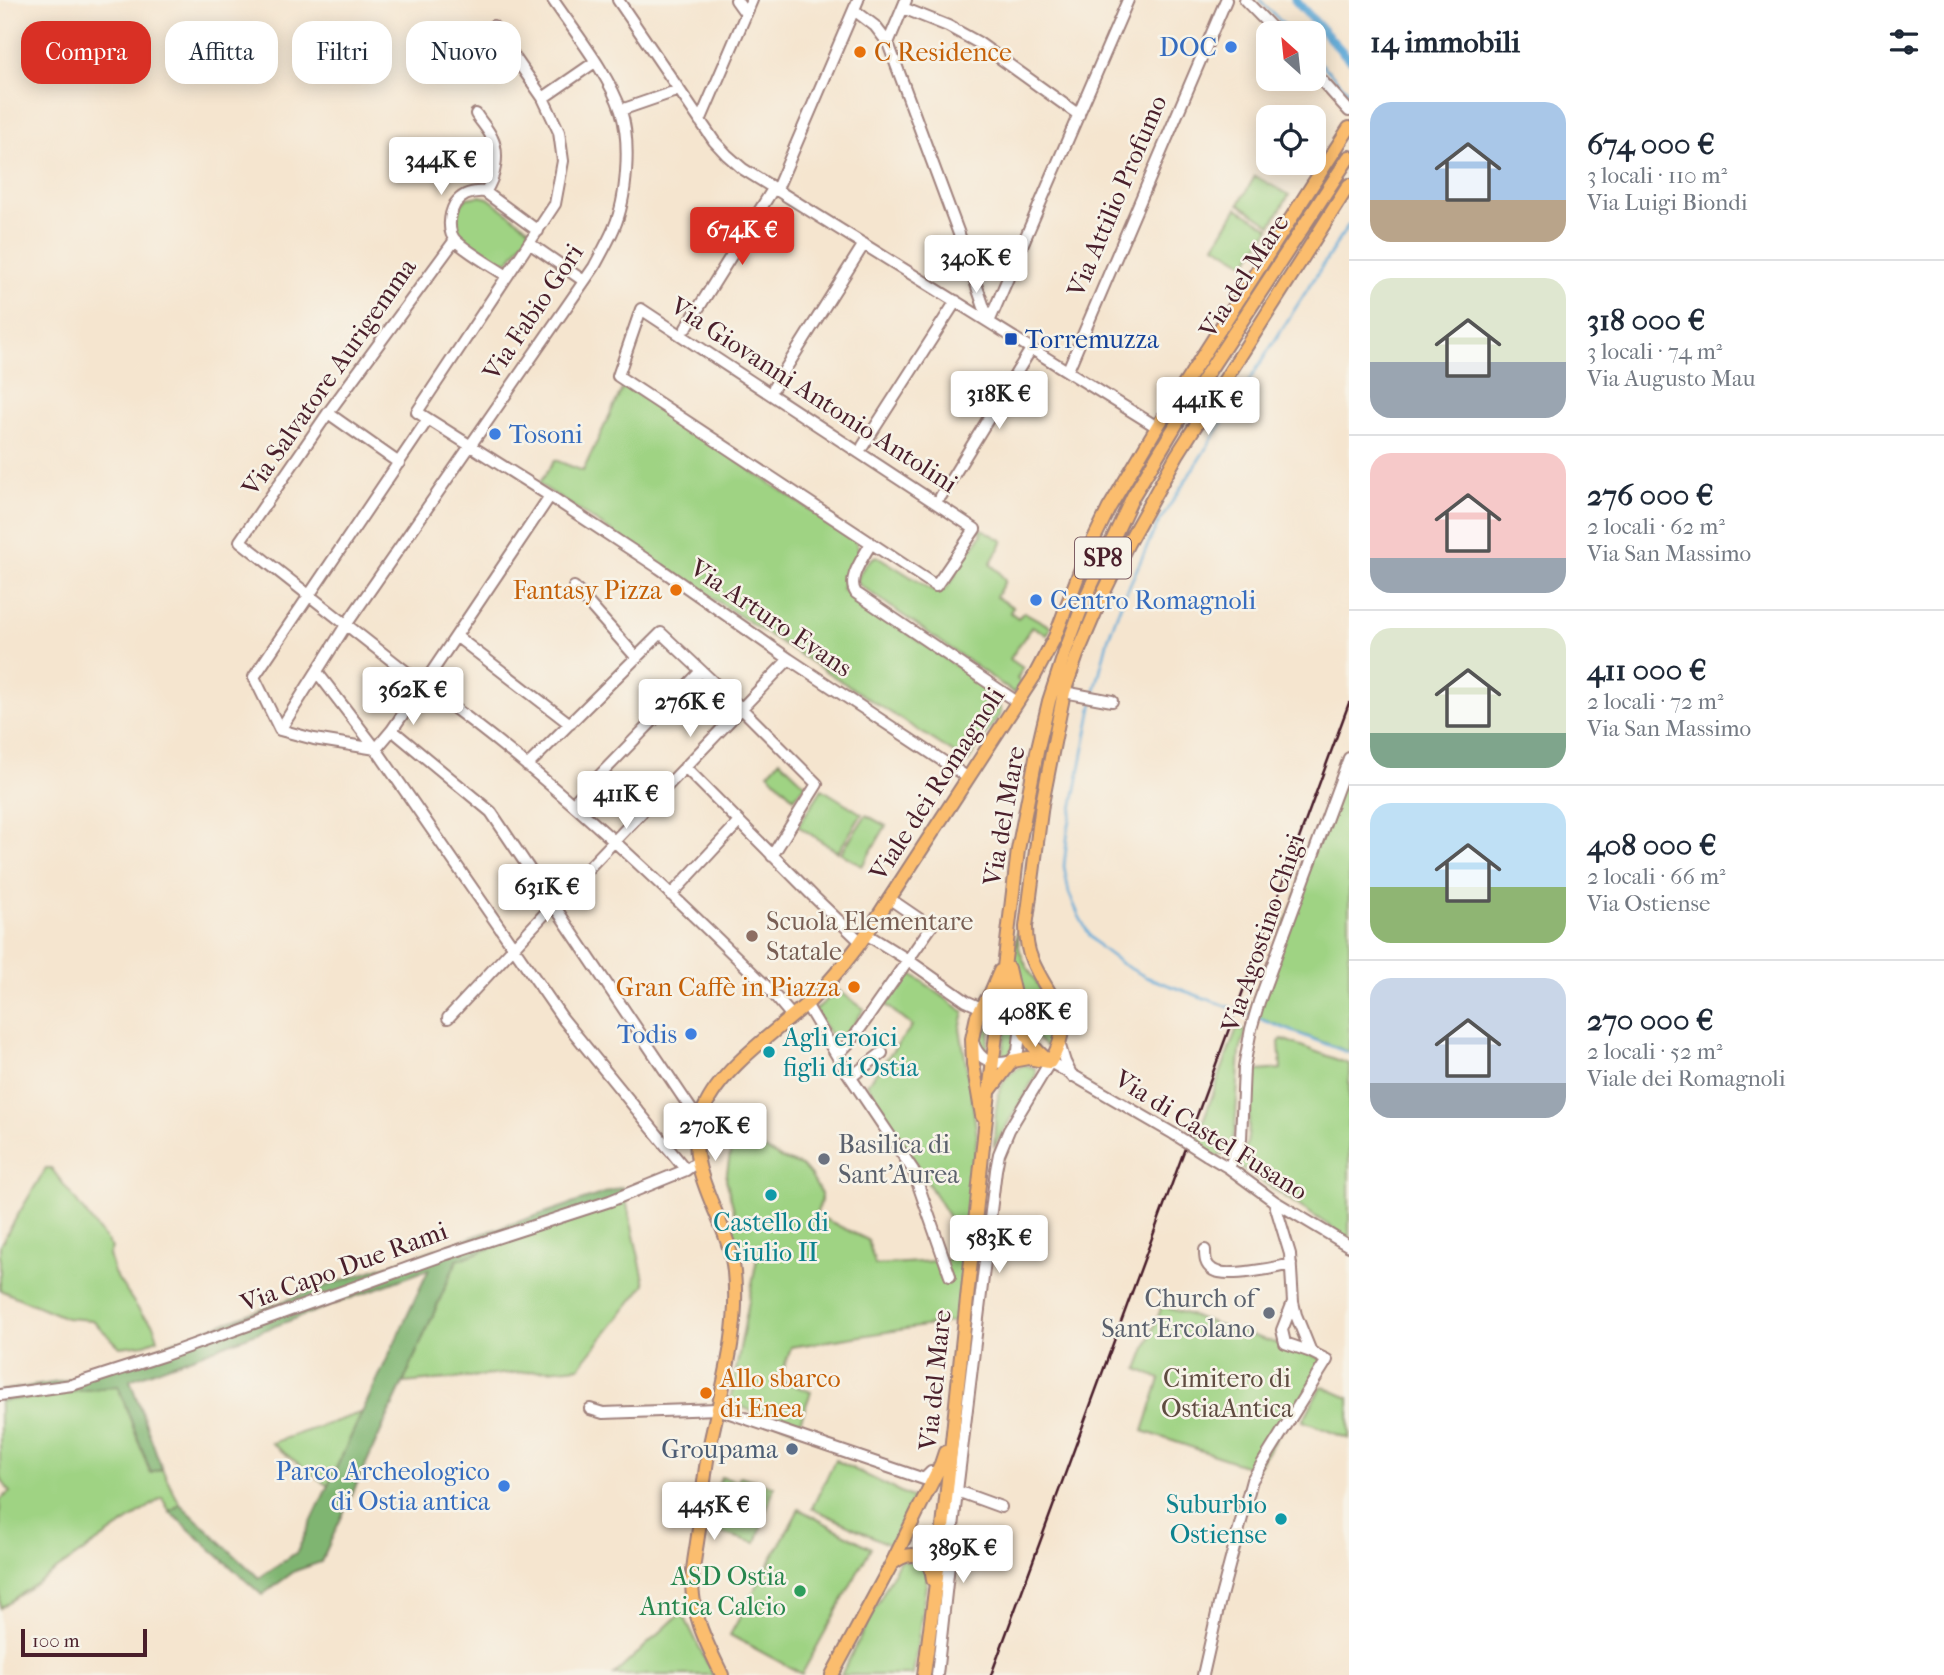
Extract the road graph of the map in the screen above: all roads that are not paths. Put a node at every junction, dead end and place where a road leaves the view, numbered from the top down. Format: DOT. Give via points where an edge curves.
graph roads {
  1 [pos="553,0"];
  2 [pos="618,0"];
  3 [pos="736,0"];
  4 [pos="752,0"];
  5 [pos="1128,0"];
  6 [pos="1226,0"];
  7 [pos="1245,0"];
  8 [pos="904,4"];
  9 [pos="856,5"];
  10 [pos="746,14"];
  11 [pos="1265,21"];
  12 [pos="888,43"];
  13 [pos="594,62"];
  14 [pos="521,66"];
  15 [pos="1326,85"];
  16 [pos="679,90"];
  17 [pos="543,98"];
  18 [pos="621,110"];
  19 [pos="1349,111"];
  20 [pos="476,114"];
  21 [pos="1079,114"];
  22 [pos="700,121"];
  23 [pos="1349,128"];
  24 [pos="1349,157"];
  25 [pos="1349,185"];
  26 [pos="774,190"];
  27 [pos="485,192"];
  28 [pos="538,231"];
  29 [pos="455,240"];
  30 [pos="530,243"];
  31 [pos="864,244"];
  32 [pos="507,276"];
  33 [pos="584,281"];
  34 [pos="956,301"];
  35 [pos="989,322"];
  36 [pos="686,328"];
  37 [pos="1031,349"];
  38 [pos="1068,370"];
  39 [pos="774,387"];
  40 [pos="328,414"];
  41 [pos="428,419"];
  42 [pos="1157,427"];
  43 [pos="471,445"];
  44 [pos="863,446"];
  45 [pos="399,463"];
  46 [pos="550,496"];
  47 [pos="941,496"];
  48 [pos="871,543"];
  49 [pos="574,587"];
  50 [pos="308,595"];
  51 [pos="346,625"];
  52 [pos="456,636"];
  53 [pos="636,658"];
  54 [pos="789,660"];
  55 [pos="701,671"];
  56 [pos="317,672"];
  57 [pos="423,685"];
  58 [pos="1065,692"];
  59 [pos="1107,700"];
  60 [pos="1017,702"];
  61 [pos="741,709"];
  62 [pos="570,724"];
  63 [pos="280,730"];
  64 [pos="392,730"];
  65 [pos="376,748"];
  66 [pos="1349,758"];
  67 [pos="527,766"];
  68 [pos="685,767"];
  69 [pos="967,777"];
  70 [pos="573,803"];
  71 [pos="739,822"];
  72 [pos="614,841"];
  73 [pos="772,856"];
  74 [pos="671,895"];
  75 [pos="890,899"];
  76 [pos="553,905"];
  77 [pos="864,938"];
  78 [pos="514,946"];
  79 [pos="1005,959"];
  80 [pos="908,960"];
  81 [pos="966,1001"];
  82 [pos="806,1004"];
  83 [pos="989,1010"];
  84 [pos="792,1016"];
  85 [pos="448,1018"];
  86 [pos="1021,1025"];
  87 [pos="974,1033"];
  88 [pos="1060,1045"];
  89 [pos="882,1053"];
  90 [pos="837,1055"];
  91 [pos="1012,1061"];
  92 [pos="993,1062"];
  93 [pos="1050,1062"];
  94 [pos="851,1077"];
  95 [pos="1074,1078"];
  96 [pos="991,1089"];
  97 [pos="699,1121"];
  98 [pos="985,1127"];
  99 [pos="697,1163"];
  100 [pos="1229,1168"];
  101 [pos="686,1170"];
  102 [pos="1274,1201"];
  103 [pos="1349,1247"];
  104 [pos="1205,1250"];
  105 [pos="1291,1264"];
  106 [pos="950,1276"];
  107 [pos="1293,1302"];
  108 [pos="1311,1352"];
  109 [pos="0,1395"];
  110 [pos="590,1409"];
  111 [pos="718,1409"];
  112 [pos="951,1432"];
  113 [pos="931,1478"];
  114 [pos="957,1490"];
  115 [pos="1001,1507"];
  116 [pos="891,1565"];
  117 [pos="933,1601"];
  118 [pos="722,1675"];
  119 [pos="832,1675"];
  120 [pos="924,1675"];
  121 [pos="937,1675"];
  122 [pos="1203,1675"];
  1 -- 13 [label="street, Via Fabio Gori"];
  2 -- 16 [label="street"];
  3 -- 10 [label="street"];
  4 -- 10 [label="street"];
  5 -- 21 [label="street"];
  6 -- 38 [label="street, Via Attilio Profumo"];
  7 -- 11 [label="street"];
  8 -- 12 [label="street"];
  8 -- 21 [label="street" via="979,43"];
  9 -- 12 [label="street"];
  9 -- 26 [label="street"];
  10 -- 22 [label="street"];
  12 -- 35 [label="street"];
  13 -- 17 [label="street"];
  13 -- 18 [label="street, Via Fabio Gori"];
  14 -- 17 [label="street"];
  15 -- 19 [label="street"];
  16 -- 18 [label="street"];
  16 -- 22 [label="street"];
  17 -- 28 [label="street" via="559,132 563,161 555,204"];
  18 -- 33 [label="street, Via Fabio Gori" via="626,132 625,187 615,226"];
  20 -- 27 [label="street" via="495,148"];
  21 -- 35 [label="street"];
  22 -- 26 [label="street" via="730,159"];
  23 -- 42 [label="main road, Viale dei Romagnoli"];
  24 -- 79 [label="main road, Via del Mare / SP8" via="1156,456 1085,599 1057,675 1037,752 1018,850"];
  25 -- 58 [label="main road" via="1163,478 1116,566"];
  26 -- 31 [label="street"];
  26 -- 36 [label="street"];
  27 -- 28 [label="street"];
  27 -- 29 [label="street" via="468,194 456,203 450,222"];
  28 -- 30 [label="street"];
  29 -- 32 [label="street"];
  29 -- 40 [label="street, Via Salvatore Aurigemma"];
  30 -- 32 [label="street"];
  30 -- 33 [label="street"];
  31 -- 34 [label="street"];
  31 -- 39 [label="street"];
  32 -- 41 [label="street, Via Arturo Evans" via="417,412"];
  33 -- 43 [label="street, Via Fabio Gori"];
  34 -- 35 [label="street"];
  34 -- 44 [label="street"];
  35 -- 37 [label="street"];
  37 -- 38 [label="street"];
  37 -- 47 [label="street"];
  38 -- 42 [label="street"];
  40 -- 45 [label="street"];
  40 -- 50 [label="street, Via Salvatore Aurigemma" via="240,541"];
  41 -- 43 [label="street, Via Arturo Evans"];
  41 -- 45 [label="street"];
  42 -- 60 [label="main road, Viale dei Romagnoli" via="1102,521 1051,645"];
  43 -- 46 [label="street, Via Arturo Evans"];
  43 -- 51 [label="street, Via Fabio Gori"];
  45 -- 50 [label="street"];
  46 -- 52 [label="street"];
  46 -- 54 [label="street, Via Arturo Evans"];
  48 -- 48 [label="street, Via Giovanni Antonio Antolini" via="936,586 975,529 640,309 618,376"];
  48 -- 60 [label="street" via="853,580 856,593"];
  49 -- 53 [label="street"];
  50 -- 51 [label="street"];
  50 -- 63 [label="street" via="254,677"];
  51 -- 56 [label="street, Via Fabio Gori"];
  51 -- 57 [label="street"];
  52 -- 57 [label="street"];
  52 -- 62 [label="street"];
  53 -- 55 [label="street" via="661,633"];
  53 -- 62 [label="street"];
  54 -- 61 [label="street"];
  54 -- 69 [label="street, Via Arturo Evans"];
  55 -- 61 [label="street"];
  55 -- 70 [label="street"];
  56 -- 63 [label="street, Via Fabio Gori"];
  56 -- 65 [label="street"];
  57 -- 64 [label="street"];
  57 -- 67 [label="street"];
  58 -- 59 [label="street"];
  58 -- 88 [label="main road" via="1042,804 1026,927 1031,959 1059,1010"];
  60 -- 69 [label="main road, Viale dei Romagnoli"];
  61 -- 68 [label="street"];
  61 -- 73 [label="street" via="817,784"];
  62 -- 67 [label="street"];
  63 -- 65 [label="street"];
  64 -- 65 [label="street"];
  64 -- 76 [label="street" via="491,812"];
  65 -- 78 [label="street"];
  66 -- 100 [label="street, Via Agostino Chigi" via="1251,1028 1241,1139"];
  67 -- 70 [label="street"];
  68 -- 71 [label="street"];
  68 -- 72 [label="street"];
  69 -- 75 [label="main road, Viale dei Romagnoli"];
  70 -- 72 [label="street"];
  71 -- 73 [label="street"];
  71 -- 74 [label="street"];
  72 -- 74 [label="street"];
  72 -- 76 [label="street"];
  73 -- 77 [label="street"];
  74 -- 84 [label="street" via="770,989"];
  75 -- 77 [label="main road, Viale dei Romagnoli"];
  75 -- 80 [label="street" via="931,927"];
  76 -- 78 [label="street"];
  76 -- 97 [label="street"];
  77 -- 80 [label="street"];
  77 -- 82 [label="main road, Viale dei Romagnoli"];
  78 -- 85 [label="street"];
  78 -- 101 [label="street" via="563,1019"];
  79 -- 83 [label="main road, Via del Mare / SP8"];
  79 -- 86 [label="main road"];
  80 -- 81 [label="street"];
  80 -- 90 [label="street"];
  81 -- 83 [label="street"];
  81 -- 87 [label="street"];
  82 -- 84 [label="main road, Viale dei Romagnoli"];
  82 -- 90 [label="street"];
  83 -- 86 [label="main road" via="1012,1016"];
  83 -- 87 [label="main road"];
  83 -- 92 [label="main road, Via del Mare / SP8"];
  84 -- 97 [label="main road, Viale dei Romagnoli" via="723,1079"];
  86 -- 91 [label="street"];
  86 -- 93 [label="main road"];
  87 -- 92 [label="street" via="979,1054"];
  87 -- 98 [label="main road" via="975,1079"];
  88 -- 93 [label="main road"];
  88 -- 95 [label="street"];
  89 -- 94 [label="street"];
  90 -- 94 [label="street"];
  91 -- 92 [label="street"];
  91 -- 93 [label="main road"];
  91 -- 96 [label="main road"];
  92 -- 96 [label="main road, Via del Mare / SP8"];
  93 -- 95 [label="street, Via di Castel Fusano"];
  93 -- 114 [label="street" via="1009,1130 998,1161"];
  94 -- 106 [label="street" via="913,1170"];
  95 -- 100 [label="street, Via di Castel Fusano, bridge"];
  96 -- 98 [label="main road, Via del Mare / SP8"];
  97 -- 99 [label="main road, Viale dei Romagnoli"];
  98 -- 112 [label="main road, Via del Mare / SP8"];
  99 -- 101 [label="street, Via Capo Due Rami"];
  99 -- 111 [label="main road, Viale dei Romagnoli" via="735,1275 731,1346"];
  100 -- 102 [label="street, Via di Castel Fusano"];
  101 -- 109 [label="street, Via Capo Due Rami" via="610,1201 165,1355 72,1385"];
  102 -- 103 [label="street, Via di Castel Fusano"];
  102 -- 105 [label="street"];
  104 -- 105 [label="street" via="1205,1261 1216,1272"];
  105 -- 107 [label="street"];
  107 -- 108 [label="street"];
  107 -- 108 [label="street" via="1282,1334 1288,1346"];
  108 -- 122 [label="street" via="1328,1360 1252,1480"];
  110 -- 111 [label="street" via="603,1413"];
  111 -- 113 [label="street"];
  111 -- 118 [label="main road, Viale dei Romagnoli" via="692,1581 696,1615"];
  112 -- 113 [label="main road" via="941,1464"];
  112 -- 117 [label="main road, Via del Mare / SP8"];
  113 -- 116 [label="main road"];
  114 -- 115 [label="street"];
  114 -- 121 [label="street"];
  116 -- 117 [label="main road, Via del Mare" via="909,1555 924,1559 933,1574"];
  116 -- 119 [label="main road"];
  117 -- 120 [label="main road, Via del Mare / SP8"];
}
